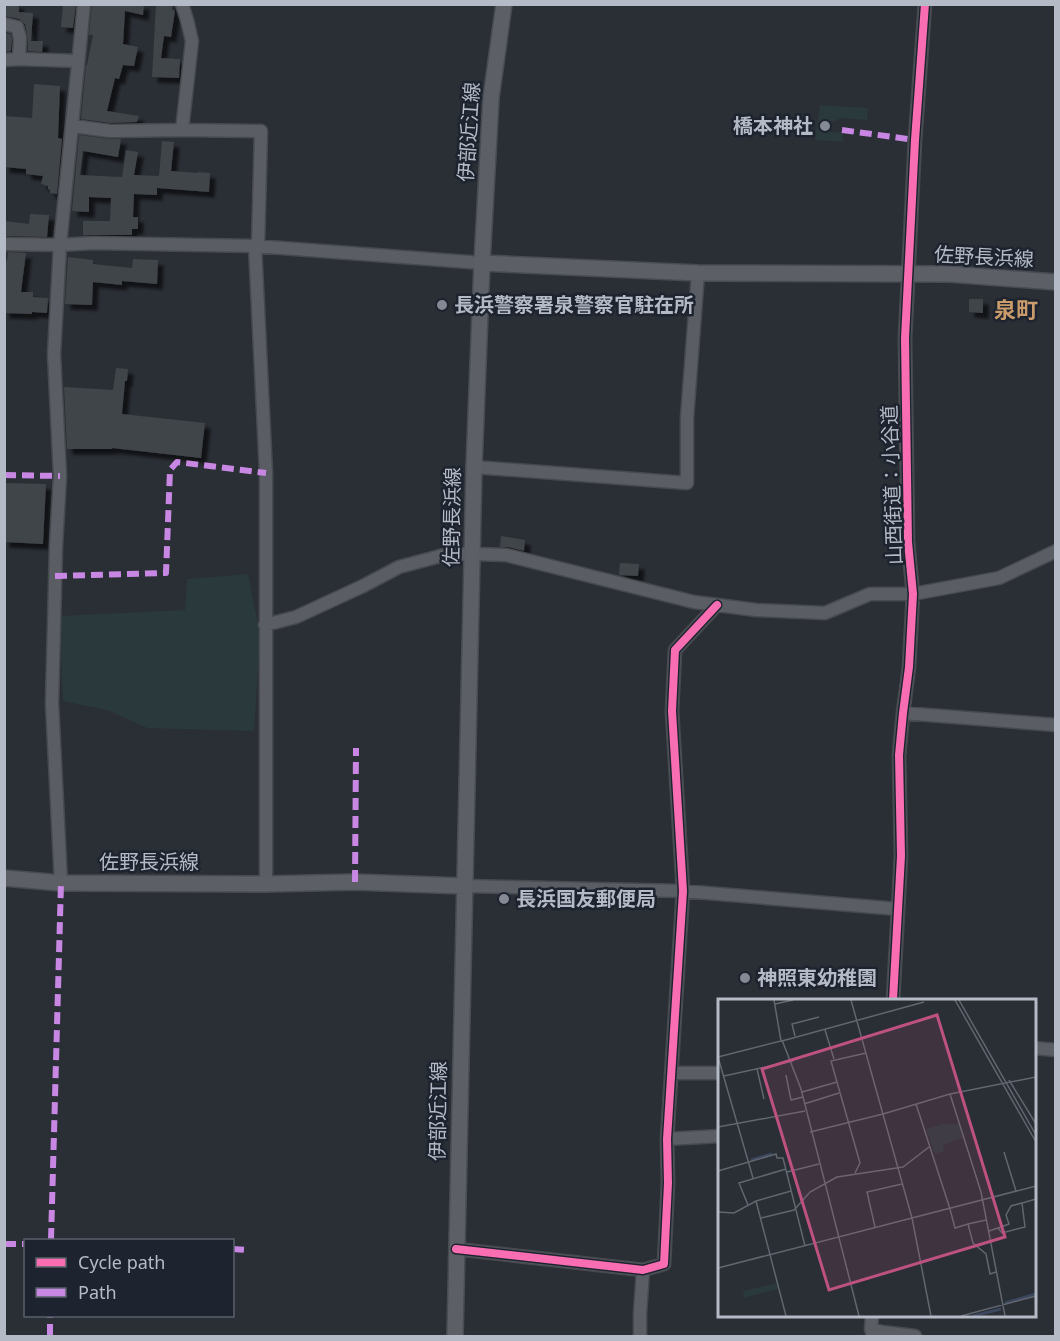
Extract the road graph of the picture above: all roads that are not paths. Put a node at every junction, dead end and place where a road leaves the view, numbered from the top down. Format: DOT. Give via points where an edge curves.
graph roads {
  1 [pos="84,4"];
  2 [pos="182,4"];
  3 [pos="504,4"];
  4 [pos="925,4"];
  5 [pos="4,24"];
  6 [pos="19,59"];
  7 [pos="4,60"];
  8 [pos="78,61"];
  9 [pos="73,126"];
  10 [pos="182,130"];
  11 [pos="4,244"];
  12 [pos="60,245"];
  13 [pos="256,246"];
  14 [pos="482,263"];
  15 [pos="698,273"];
  16 [pos="907,275"];
  17 [pos="1056,282"];
  18 [pos="474,467"];
  19 [pos="1056,551"];
  20 [pos="473,554"];
  21 [pos="913,594"];
  22 [pos="717,605"];
  23 [pos="265,625"];
  24 [pos="903,713"];
  25 [pos="1056,725"];
  26 [pos="4,878"];
  27 [pos="61,883"];
  28 [pos="266,884"];
  29 [pos="464,886"];
  30 [pos="682,891"];
  31 [pos="898,909"];
  32 [pos="893,999"];
  33 [pos="1036,1048"];
  34 [pos="1056,1050"];
  35 [pos="718,1072"];
  36 [pos="671,1073"];
  37 [pos="718,1136"];
  38 [pos="667,1139"];
  39 [pos="456,1249"];
  40 [pos="643,1270"];
  41 [pos="872,1317"];
  42 [pos="872,1333"];
  43 [pos="455,1336"];
  44 [pos="640,1336"];
  45 [pos="915,1336"];
  1 -- 8 [label="street"];
  2 -- 10 [label="street" via="192,41"];
  3 -- 14 [label="main road, 伊部近江線" via="491,98"];
  4 -- 16 [label="street, 山西街道：小谷道"];
  5 -- 6 [label="street" via="17,27"];
  6 -- 7 [label="street"];
  6 -- 8 [label="street"];
  8 -- 9 [label="street"];
  9 -- 10 [label="street" via="110,131"];
  9 -- 12 [label="street"];
  10 -- 13 [label="street" via="261,131"];
  11 -- 12 [label="street"];
  12 -- 13 [label="street"];
  12 -- 27 [label="street" via="54,354 60,476 52,703"];
  13 -- 14 [label="street"];
  13 -- 23 [label="street" via="266,473"];
  14 -- 15 [label="main road, 佐野長浜線"];
  14 -- 18 [label="main road, 佐野長浜線"];
  15 -- 16 [label="main road, 佐野長浜線"];
  15 -- 18 [label="street" via="687,418 687,483"];
  16 -- 17 [label="main road, 佐野長浜線"];
  16 -- 21 [label="street, 山西街道：小谷道" via="908,542"];
  18 -- 20 [label="main road, 佐野長浜線"];
  19 -- 21 [label="street" via="999,578"];
  20 -- 22 [label="street" via="507,555"];
  20 -- 23 [label="street" via="444,555 399,567 296,617"];
  20 -- 29 [label="main road, 佐野長浜線"];
  21 -- 22 [label="street" via="870,594 825,613"];
  21 -- 24 [label="street, 山西街道：小谷道"];
  22 -- 30 [label="street" via="675,650 672,711"];
  23 -- 28 [label="street"];
  24 -- 25 [label="street"];
  24 -- 31 [label="street, 山西街道：小谷道"];
  26 -- 27 [label="main road, 佐野長浜線"];
  27 -- 28 [label="main road, 佐野長浜線"];
  28 -- 29 [label="main road, 佐野長浜線"];
  29 -- 30 [label="street"];
  29 -- 39 [label="main road, 伊部近江線"];
  30 -- 31 [label="street"];
  30 -- 36 [label="street"];
  31 -- 32 [label="street, 山西街道：小谷道"];
  33 -- 34 [label="street"];
  35 -- 36 [label="street"];
  36 -- 38 [label="street"];
  37 -- 38 [label="street"];
  38 -- 40 [label="street" via="664,1264"];
  39 -- 40 [label="street"];
  39 -- 43 [label="main road, 伊部近江線"];
  40 -- 44 [label="street"];
  41 -- 42 [label="street"];
  42 -- 45 [label="street"];
}
